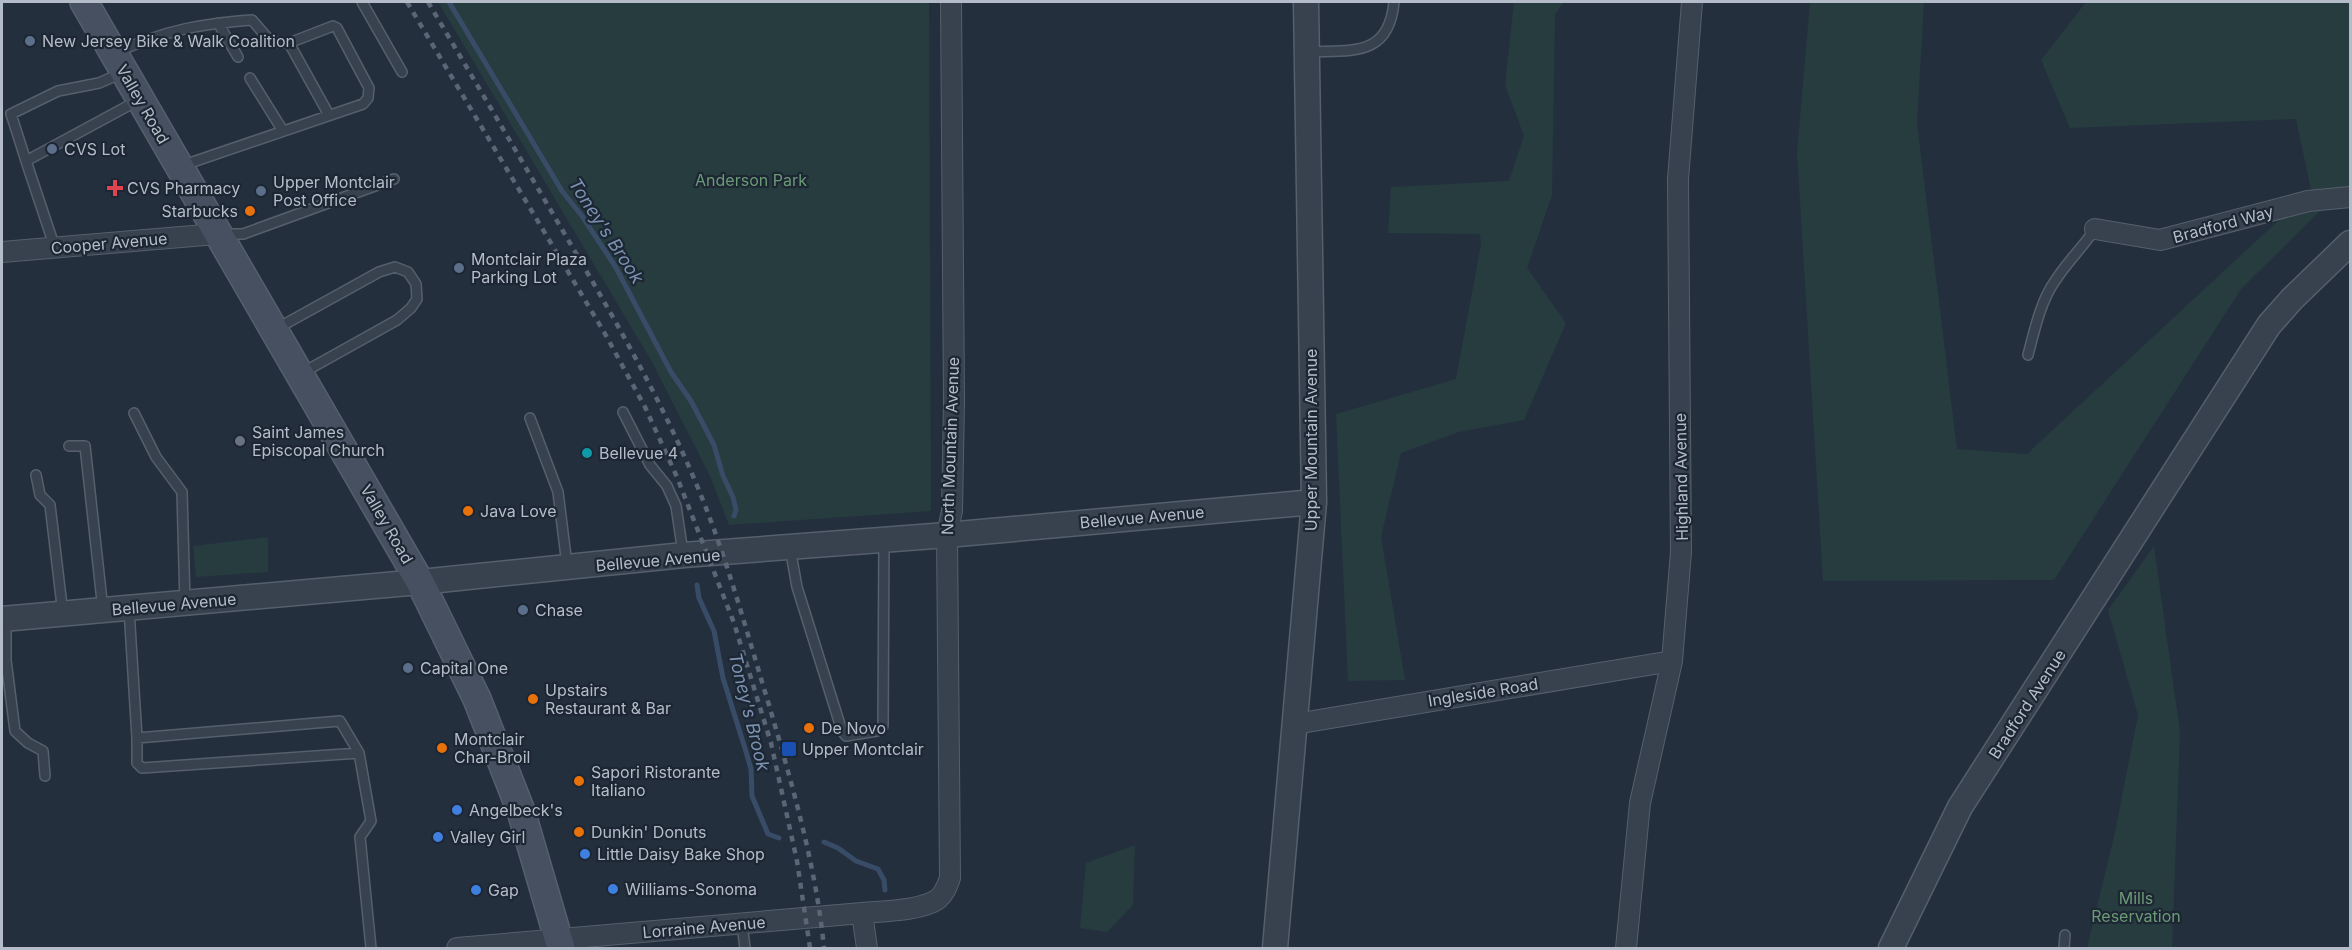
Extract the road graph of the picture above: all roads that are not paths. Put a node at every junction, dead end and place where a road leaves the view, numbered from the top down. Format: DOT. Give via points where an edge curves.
graph roads {
  1 [pos="84,2"];
  2 [pos="362,2"];
  3 [pos="951,2"];
  4 [pos="1306,2"];
  5 [pos="1394,2"];
  6 [pos="1692,2"];
  7 [pos="218,23"];
  8 [pos="289,43"];
  9 [pos="1306,52"];
  10 [pos="238,57"];
  11 [pos="119,63"];
  12 [pos="402,72"];
  13 [pos="250,78"];
  14 [pos="140,99"];
  15 [pos="329,115"];
  16 [pos="283,131"];
  17 [pos="26,161"];
  18 [pos="178,167"];
  19 [pos="394,179"];
  20 [pos="2350,197"];
  21 [pos="2095,229"];
  22 [pos="217,234"];
  23 [pos="2350,243"];
  24 [pos="55,248"];
  25 [pos="2,252"];
  26 [pos="274,330"];
  27 [pos="2028,355"];
  28 [pos="300,374"];
  29 [pos="623,412"];
  30 [pos="134,413"];
  31 [pos="530,418"];
  32 [pos="69,446"];
  33 [pos="36,475"];
  34 [pos="1314,502"];
  35 [pos="947,535"];
  36 [pos="884,540"];
  37 [pos="790,548"];
  38 [pos="684,555"];
  39 [pos="567,567"];
  40 [pos="420,582"];
  41 [pos="185,603"];
  42 [pos="129,608"];
  43 [pos="103,610"];
  44 [pos="63,614"];
  45 [pos="4,619"];
  46 [pos="1672,661"];
  47 [pos="1295,724"];
  48 [pos="137,738"];
  49 [pos="359,753"];
  50 [pos="45,776"];
  51 [pos="946,890"];
  52 [pos="862,913"];
  53 [pos="742,924"];
  54 [pos="2065,935"];
  55 [pos="560,944"];
  56 [pos="371,948"];
  57 [pos="457,948"];
  58 [pos="745,948"];
  59 [pos="867,948"];
  60 [pos="1275,948"];
  61 [pos="1626,948"];
  62 [pos="1891,948"];
  63 [pos="2064,948"];
  1 -- 11 [label="main road, Valley Road"];
  2 -- 12 [label="lane"];
  3 -- 35 [label="street, North Mountain Avenue" via="954,402 952,511"];
  4 -- 9 [label="street, Upper Mountain Avenue"];
  5 -- 9 [label="lane" via="1389,25 1372,46"];
  6 -- 46 [label="street, Highland Avenue" via="1678,179 1681,552"];
  7 -- 8 [label="lane" via="252,20 271,42"];
  7 -- 10 [label="lane"];
  7 -- 11 [label="lane" via="153,36"];
  8 -- 15 [label="lane"];
  8 -- 15 [label="lane" via="337,28 370,92 363,104"];
  9 -- 34 [label="street, Upper Mountain Avenue"];
  11 -- 14 [label="main road, Valley Road"];
  11 -- 17 [label="lane" via="99,83 58,91 11,114"];
  13 -- 16 [label="lane"];
  14 -- 17 [label="lane"];
  14 -- 18 [label="main road, Valley Road"];
  15 -- 16 [label="lane"];
  16 -- 18 [label="lane"];
  17 -- 24 [label="lane"];
  18 -- 22 [label="main road, Valley Road"];
  19 -- 22 [label="lane" via="243,234"];
  20 -- 21 [label="street, Bradford Way" via="2307,201 2160,240"];
  21 -- 27 [label="lane" via="2054,282"];
  22 -- 24 [label="street, Cooper Avenue"];
  22 -- 26 [label="main road, Valley Road"];
  23 -- 62 [label="street, Bradford Avenue" via="2269,325 1960,807"];
  24 -- 25 [label="street, Cooper Avenue"];
  26 -- 28 [label="main road, Valley Road"];
  26 -- 28 [label="lane" via="379,272 395,267 408,272 416,284 417,299 397,320"];
  28 -- 40 [label="main road, Valley Road"];
  29 -- 38 [label="lane" via="676,506"];
  30 -- 41 [label="lane" via="156,458 182,492"];
  31 -- 39 [label="lane" via="558,492"];
  32 -- 43 [label="lane" via="85,446"];
  33 -- 44 [label="lane" via="40,495 50,505"];
  34 -- 35 [label="street, Bellevue Avenue"];
  34 -- 47 [label="street, Upper Mountain Avenue"];
  35 -- 36 [label="street, Bellevue Avenue"];
  35 -- 51 [label="street, North Mountain Avenue" via="950,878"];
  36 -- 37 [label="street, Bellevue Avenue"];
  36 -- 37 [label="lane" via="884,726 877,731 846,736 797,587"];
  37 -- 38 [label="street, Bellevue Avenue"];
  38 -- 39 [label="street, Bellevue Avenue"];
  39 -- 40 [label="street, Bellevue Avenue"];
  40 -- 41 [label="street, Bellevue Avenue"];
  40 -- 55 [label="main road, Valley Road" via="477,699 517,801"];
  41 -- 42 [label="street, Bellevue Avenue"];
  42 -- 43 [label="street, Bellevue Avenue"];
  42 -- 48 [label="lane"];
  43 -- 44 [label="street, Bellevue Avenue"];
  44 -- 45 [label="street, Bellevue Avenue"];
  45 -- 50 [label="lane" via="15,731 43,751"];
  46 -- 47 [label="street, Ingleside Road"];
  46 -- 61 [label="street, Highland Avenue" via="1640,802"];
  47 -- 60 [label="street, Upper Mountain Avenue"];
  48 -- 49 [label="lane" via="340,721"];
  48 -- 49 [label="lane" via="137,763 142,768"];
  49 -- 56 [label="lane" via="371,821 360,837"];
  51 -- 52 [label="street, Lorraine Avenue" via="937,899 919,906"];
  52 -- 53 [label="street, Lorraine Avenue"];
  52 -- 59 [label="street"];
  53 -- 55 [label="street, Lorraine Avenue"];
  53 -- 58 [label="lane"];
  54 -- 63 [label="lane"];
  55 -- 57 [label="street, Lorraine Avenue"];
}
